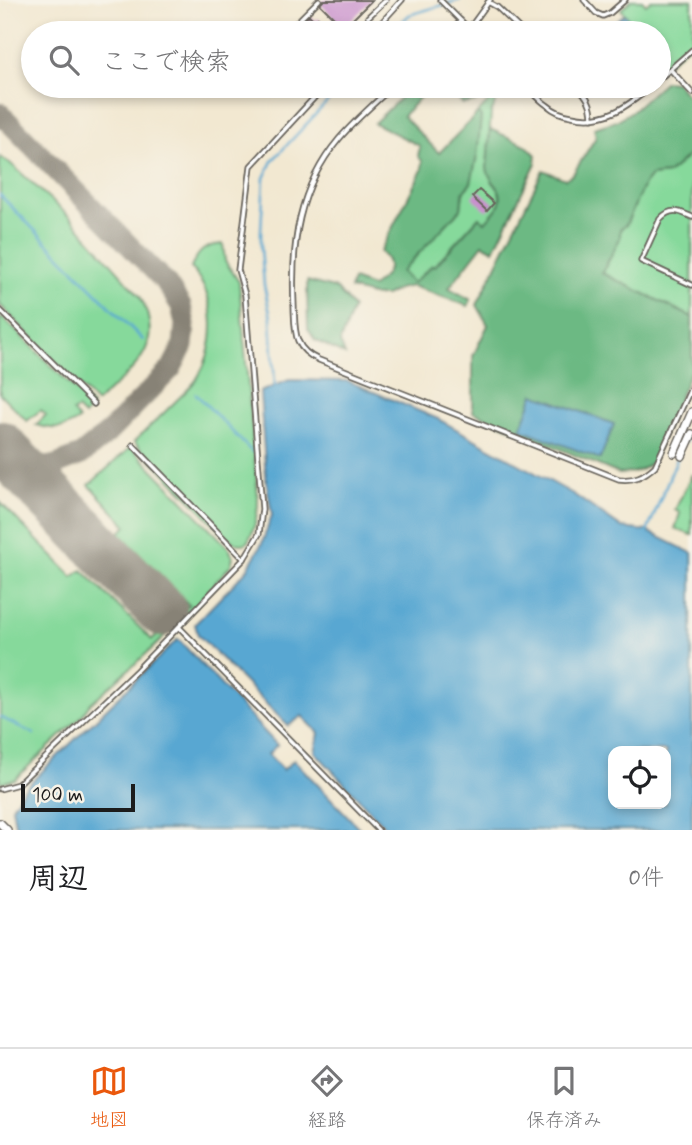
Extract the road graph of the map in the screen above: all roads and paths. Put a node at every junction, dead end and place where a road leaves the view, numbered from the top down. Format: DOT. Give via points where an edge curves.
graph roads {
  1 [pos="319,0"];
  2 [pos="377,0"];
  3 [pos="386,0"];
  4 [pos="402,0"];
  5 [pos="440,0"];
  6 [pos="584,0"];
  7 [pos="625,0"];
  8 [pos="489,1"];
  9 [pos="381,4"];
  10 [pos="368,16"];
  11 [pos="298,21"];
  12 [pos="383,21"];
  13 [pos="461,21"];
  14 [pos="475,21"];
  15 [pos="512,21"];
  16 [pos="692,50"];
  17 [pos="671,68"];
  18 [pos="671,70"];
  19 [pos="692,93"];
  20 [pos="314,98"];
  21 [pos="381,98"];
  22 [pos="539,98"];
  23 [pos="588,98"];
  24 [pos="639,98"];
  25 [pos="592,118"];
  26 [pos="692,218"];
  27 [pos="692,285"];
  28 [pos="0,310"];
  29 [pos="692,386"];
  30 [pos="94,404"];
  31 [pos="692,412"];
  32 [pos="692,434"];
  33 [pos="133,445"];
  34 [pos="674,453"];
  35 [pos="682,456"];
  36 [pos="244,559"];
  37 [pos="178,628"];
  38 [pos="0,789"];
  39 [pos="0,823"];
  40 [pos="7,830"];
  41 [pos="378,830"];
  1 -- 11 [label="lane"];
  2 -- 9 [label="lane"];
  3 -- 9 [label="lane"];
  4 -- 12 [label="lane"];
  5 -- 13 [label="lane"];
  6 -- 7 [label="lane" via="606,16"];
  8 -- 14 [label="lane"];
  8 -- 15 [label="lane"];
  9 -- 10 [label="lane"];
  16 -- 17 [label="lane"];
  18 -- 19 [label="lane"];
  20 -- 36 [label="lane" via="251,166 238,270 246,295 262,509 259,534"];
  21 -- 29 [label="lane" via="339,139 307,194 295,239 293,271 295,332 304,351 628,480 654,466"];
  22 -- 25 [label="lane" via="556,111"];
  23 -- 25 [label="lane"];
  24 -- 25 [label="lane" via="614,114"];
  26 -- 27 [label="lane" via="675,210 665,214 641,261"];
  28 -- 30 [label="lane"];
  31 -- 34 [label="street"];
  32 -- 35 [label="street"];
  33 -- 36 [label="lane"];
  36 -- 37 [label="lane"];
  37 -- 38 [label="lane" via="18,784"];
  37 -- 41 [label="lane"];
  39 -- 40 [label="street"];
}
